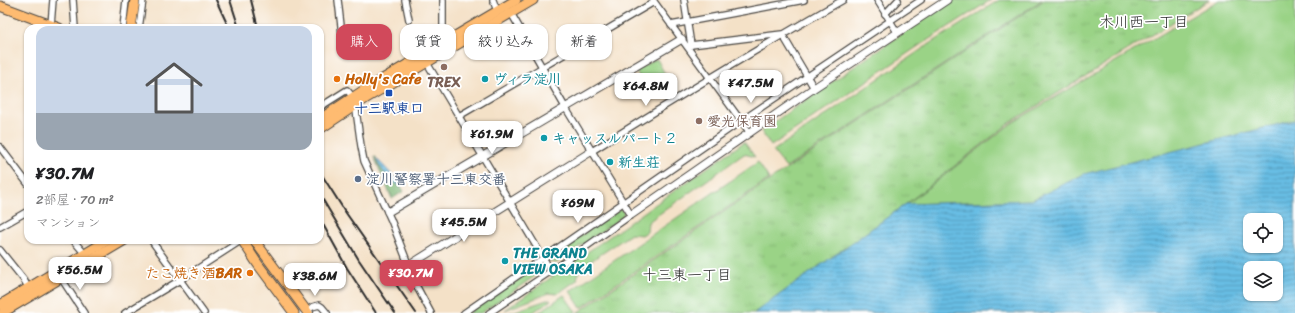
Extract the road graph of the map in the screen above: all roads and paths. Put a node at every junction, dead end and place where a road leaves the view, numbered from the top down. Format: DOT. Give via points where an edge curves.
graph roads {
  1 [pos="53,0"];
  2 [pos="72,0"];
  3 [pos="126,0"];
  4 [pos="135,0"];
  5 [pos="143,0"];
  6 [pos="338,0"];
  7 [pos="405,0"];
  8 [pos="443,0"];
  9 [pos="493,0"];
  10 [pos="516,0"];
  11 [pos="533,0"];
  12 [pos="684,0"];
  13 [pos="804,0"];
  14 [pos="844,0"];
  15 [pos="877,0"];
  16 [pos="898,0"];
  17 [pos="921,0"];
  18 [pos="946,0"];
  19 [pos="653,1"];
  20 [pos="0,6"];
  21 [pos="498,11"];
  22 [pos="511,13"];
  23 [pos="885,14"];
  24 [pos="409,20"];
  25 [pos="890,20"];
  26 [pos="688,22"];
  27 [pos="50,24"];
  28 [pos="55,24"];
  29 [pos="75,24"];
  30 [pos="123,24"];
  31 [pos="132,24"];
  32 [pos="140,24"];
  33 [pos="341,24"];
  34 [pos="444,24"];
  35 [pos="671,25"];
  36 [pos="456,32"];
  37 [pos="897,32"];
  38 [pos="782,34"];
  39 [pos="682,39"];
  40 [pos="690,46"];
  41 [pos="413,60"];
  42 [pos="428,62"];
  43 [pos="542,67"];
  44 [pos="710,77"];
  45 [pos="807,77"];
  46 [pos="814,88"];
  47 [pos="354,101"];
  48 [pos="324,104"];
  49 [pos="565,107"];
  50 [pos="459,116"];
  51 [pos="324,117"];
  52 [pos="741,121"];
  53 [pos="324,126"];
  54 [pos="750,133"];
  55 [pos="0,148"];
  56 [pos="592,151"];
  57 [pos="482,156"];
  58 [pos="24,179"];
  59 [pos="511,203"];
  60 [pos="623,203"];
  61 [pos="388,212"];
  62 [pos="24,213"];
  63 [pos="631,215"];
  64 [pos="0,227"];
  65 [pos="77,244"];
  66 [pos="101,244"];
  67 [pos="118,244"];
  68 [pos="154,244"];
  69 [pos="236,244"];
  70 [pos="245,244"];
  71 [pos="257,244"];
  72 [pos="0,250"];
  73 [pos="85,254"];
  74 [pos="544,259"];
  75 [pos="408,266"];
  76 [pos="551,271"];
  77 [pos="61,278"];
  78 [pos="180,280"];
  79 [pos="31,292"];
  80 [pos="0,305"];
  81 [pos="202,312"];
  82 [pos="292,312"];
  83 [pos="2,313"];
  84 [pos="84,313"];
  85 [pos="125,313"];
  86 [pos="309,313"];
  87 [pos="327,313"];
  88 [pos="431,313"];
  89 [pos="464,313"];
  90 [pos="489,313"];
  1 -- 28 [label="street"];
  2 -- 29 [label="street"];
  3 -- 30 [label="street"];
  4 -- 31 [label="main road"];
  5 -- 32 [label="street"];
  6 -- 33 [label="street"];
  7 -- 24 [label="street"];
  8 -- 34 [label="street"];
  9 -- 21 [label="street"];
  10 -- 21 [label="main road"];
  11 -- 22 [label="main road"];
  12 -- 26 [label="street"];
  13 -- 26 [label="street"];
  14 -- 38 [label="street"];
  15 -- 23 [label="street"];
  16 -- 23 [label="street"];
  17 -- 25 [label="street"];
  18 -- 37 [label="street"];
  19 -- 35 [label="street"];
  19 -- 43 [label="street"];
  20 -- 27 [label="main road"];
  21 -- 22 [label="street"];
  21 -- 36 [label="main road"];
  22 -- 42 [label="main road"];
  22 -- 43 [label="street"];
  23 -- 25 [label="street"];
  25 -- 37 [label="street"];
  25 -- 45 [label="street"];
  26 -- 35 [label="street"];
  26 -- 40 [label="street"];
  35 -- 39 [label="street"];
  37 -- 46 [label="street"];
  38 -- 40 [label="street"];
  38 -- 44 [label="street"];
  38 -- 45 [label="street"];
  39 -- 40 [label="street"];
  39 -- 49 [label="street"];
  40 -- 44 [label="street"];
  41 -- 47 [label="main road"];
  42 -- 47 [label="main road"];
  42 -- 50 [label="street"];
  43 -- 49 [label="street"];
  43 -- 50 [label="street"];
  44 -- 52 [label="street"];
  44 -- 56 [label="street"];
  45 -- 46 [label="street"];
  45 -- 52 [label="street"];
  46 -- 54 [label="street"];
  47 -- 48 [label="street" via="347,90"];
  47 -- 51 [label="main road"];
  47 -- 53 [label="main road"];
  47 -- 61 [label="street" via="364,161"];
  49 -- 56 [label="street"];
  49 -- 57 [label="street"];
  50 -- 57 [label="street"];
  52 -- 54 [label="street"];
  52 -- 60 [label="street"];
  54 -- 63 [label="street"];
  55 -- 58 [label="street"];
  56 -- 59 [label="street"];
  56 -- 60 [label="street"];
  57 -- 59 [label="street"];
  57 -- 61 [label="street"];
  59 -- 74 [label="street"];
  59 -- 75 [label="street"];
  60 -- 63 [label="street"];
  60 -- 74 [label="street"];
  61 -- 75 [label="street"];
  62 -- 64 [label="street"];
  63 -- 76 [label="street"];
  65 -- 73 [label="street"];
  66 -- 73 [label="main road"];
  67 -- 77 [label="main road"];
  68 -- 78 [label="street"];
  69 -- 78 [label="street"];
  70 -- 82 [label="main road"];
  71 -- 86 [label="main road"];
  72 -- 79 [label="street"];
  73 -- 79 [label="main road"];
  74 -- 76 [label="street"];
  74 -- 89 [label="street"];
  75 -- 88 [label="street"];
  76 -- 90 [label="street"];
  77 -- 79 [label="main road"];
  77 -- 84 [label="street"];
  78 -- 81 [label="street"];
  78 -- 85 [label="street"];
  79 -- 80 [label="main road"];
  79 -- 83 [label="main road"];
  86 -- 87 [label="street" via="312,307 319,305"];
}
